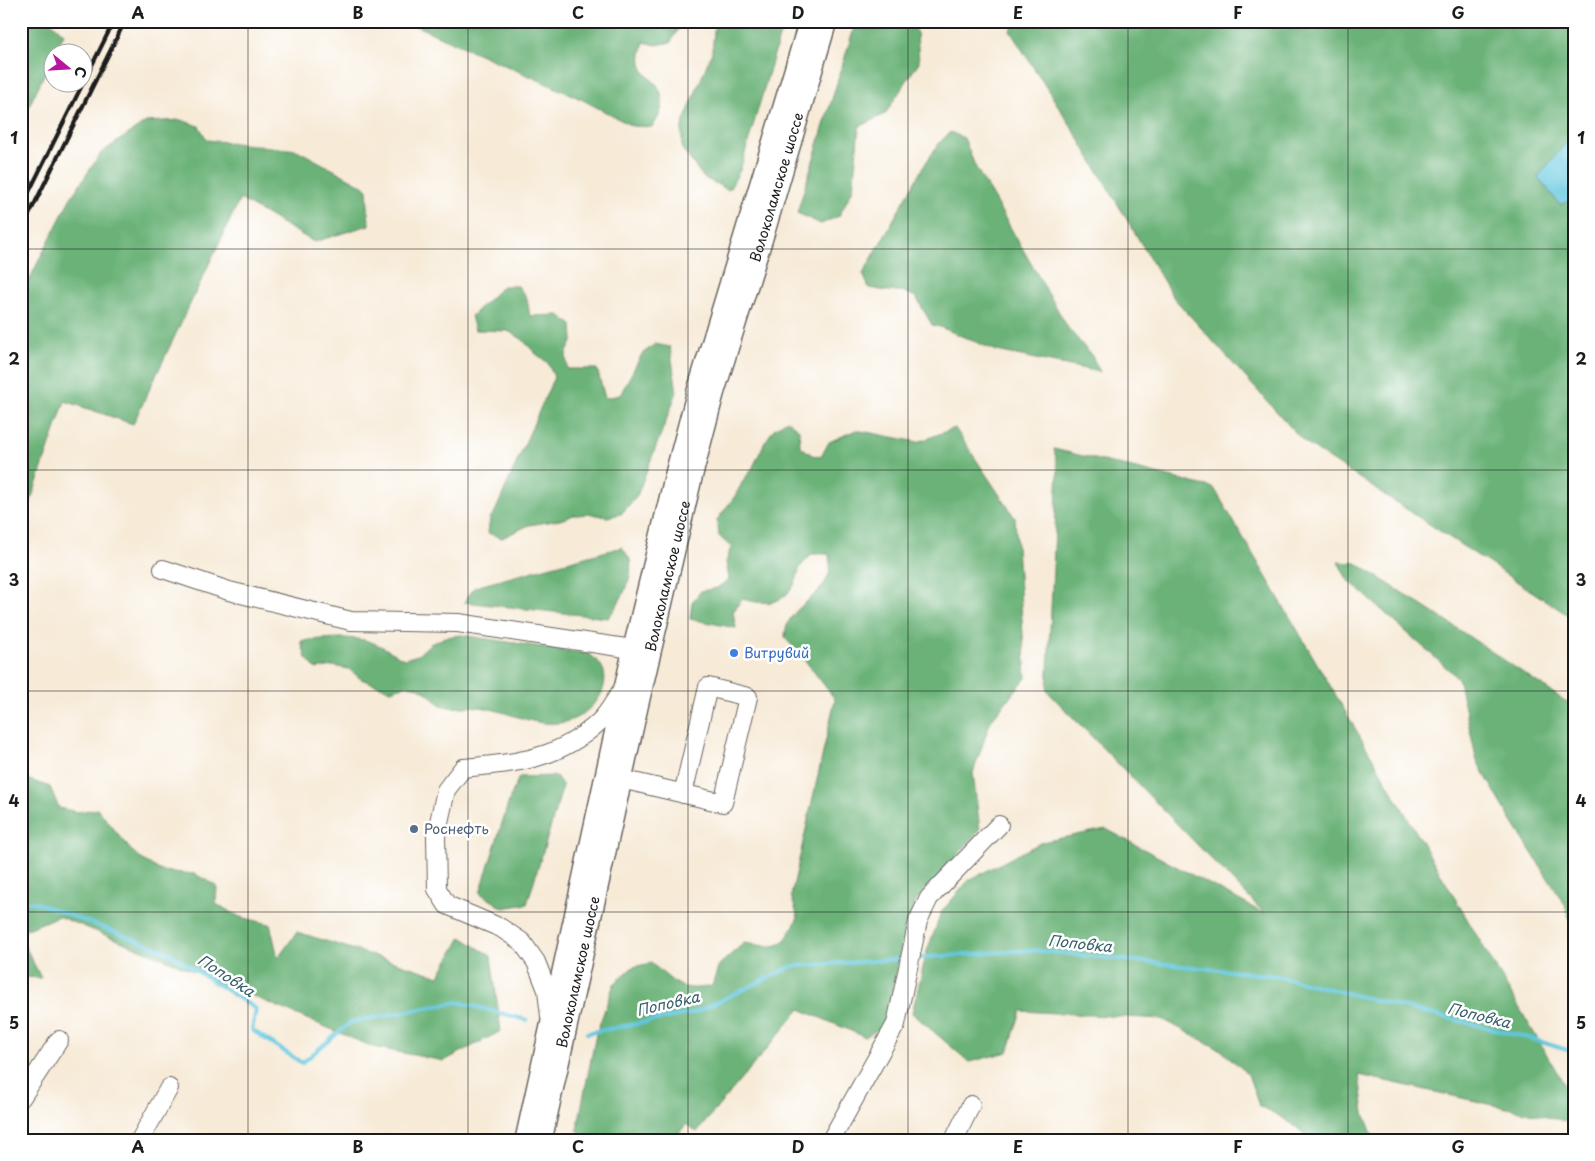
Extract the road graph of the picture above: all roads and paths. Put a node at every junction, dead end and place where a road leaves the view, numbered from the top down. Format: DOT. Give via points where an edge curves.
graph roads {
  1 [pos="810,21"];
  2 [pos="826,21"];
  3 [pos="163,569"];
  4 [pos="642,650"];
  5 [pos="627,683"];
  6 [pos="622,779"];
  7 [pos="683,794"];
  8 [pos="999,825"];
  9 [pos="551,1024"];
  10 [pos="59,1040"];
  11 [pos="170,1088"];
  12 [pos="21,1098"];
  13 [pos="971,1105"];
  14 [pos="140,1140"];
  15 [pos="526,1140"];
  16 [pos="541,1140"];
  17 [pos="832,1140"];
  18 [pos="954,1140"];
  1 -- 4 [label="main road, Волоколамское шоссе" via="674,480"];
  2 -- 4 [label="main road, Волоколамское шоссе" via="713,394"];
  3 -- 4 [label="street" via="229,591 351,621 458,622"];
  4 -- 5 [label="main road, Волоколамское шоссе"];
  4 -- 6 [label="main road, Волоколамское шоссе"];
  5 -- 9 [label="main road, Волоколамское шоссе"];
  5 -- 9 [label="street" via="600,721 571,743 541,757 463,768 446,790 436,836 438,889 447,905 502,928 522,942 536,962 547,990"];
  6 -- 7 [label="street"];
  6 -- 16 [label="main road, Волоколамское шоссе"];
  7 -- 7 [label="street" via="708,687 748,697 723,803"];
  8 -- 17 [label="street" via="929,898 918,921 896,1024"];
  9 -- 15 [label="main road, Волоколамское шоссе"];
  10 -- 12 [label="street"];
  11 -- 14 [label="street"];
  13 -- 18 [label="street"];
}
